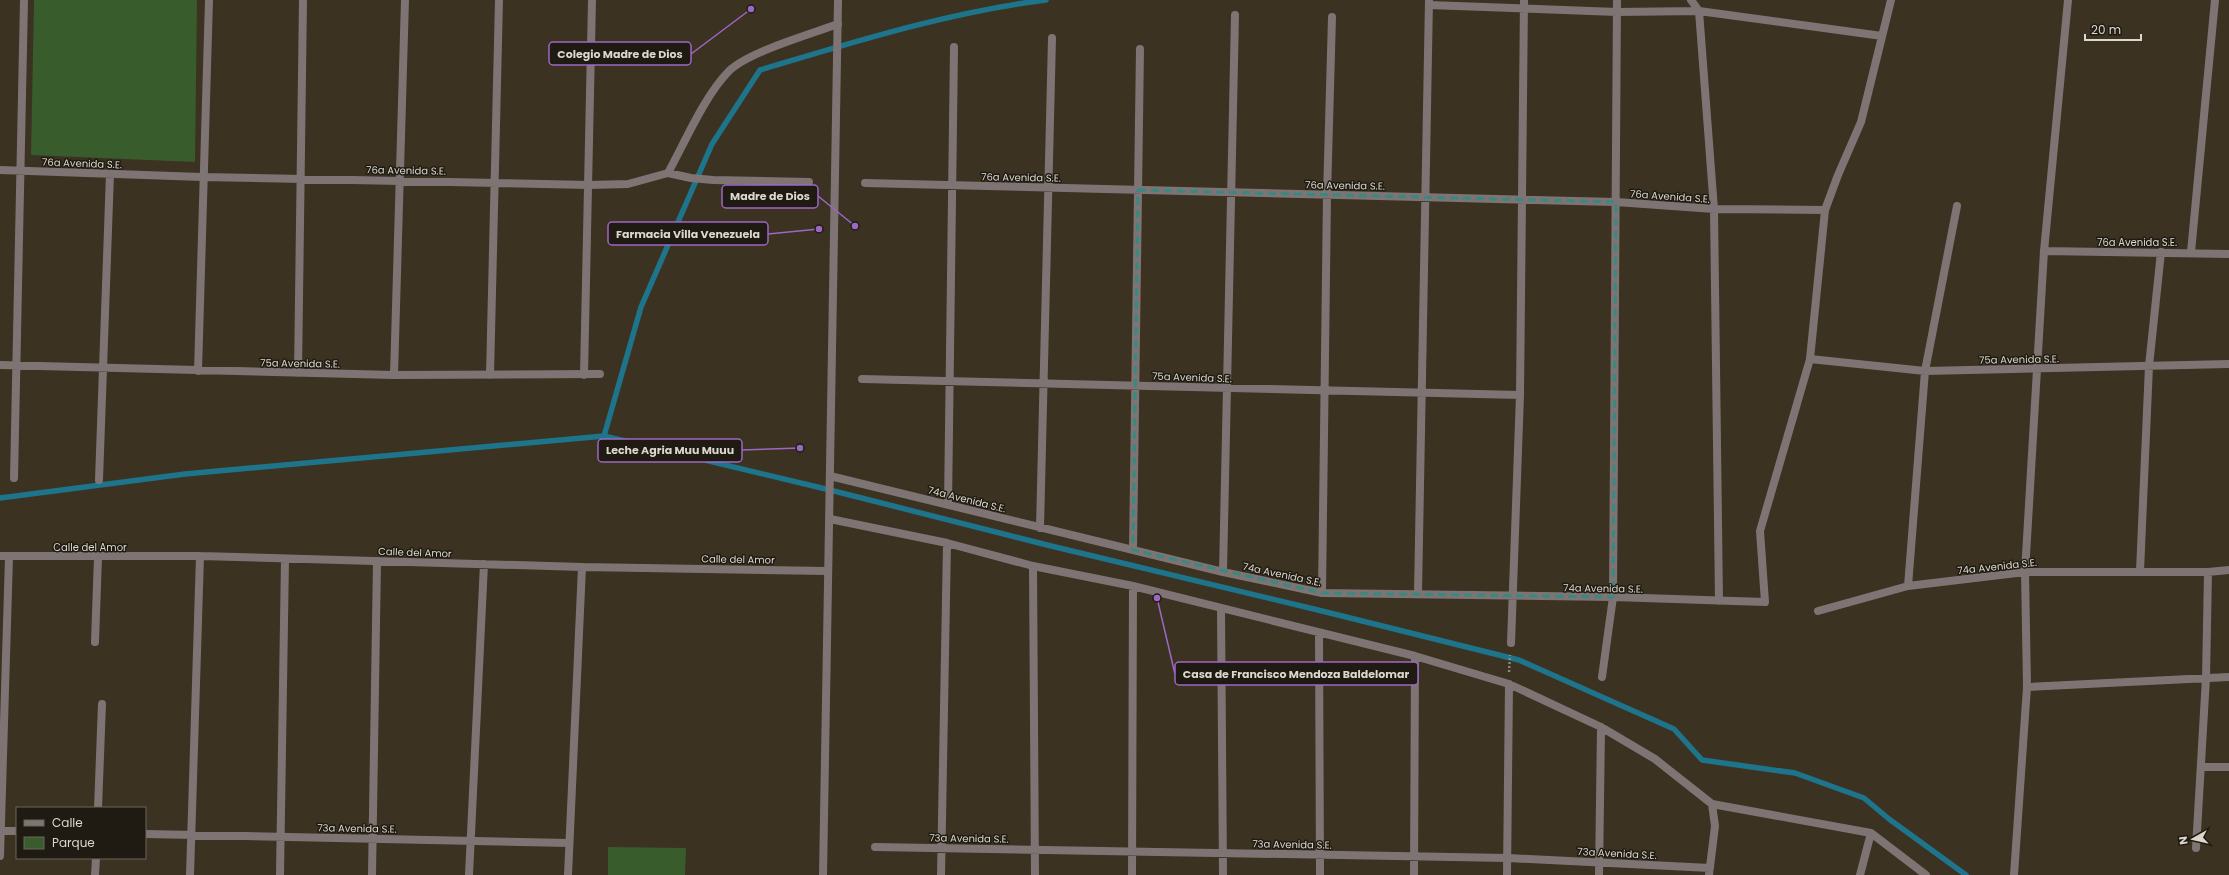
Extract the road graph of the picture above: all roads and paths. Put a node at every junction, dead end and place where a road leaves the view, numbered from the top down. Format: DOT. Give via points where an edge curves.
graph roads {
  1 [pos="24,0"];
  2 [pos="209,0"];
  3 [pos="303,0"];
  4 [pos="405,0"];
  5 [pos="499,0"];
  6 [pos="592,0"];
  7 [pos="838,0"];
  8 [pos="1617,0"];
  9 [pos="1691,0"];
  10 [pos="1891,0"];
  11 [pos="2068,0"];
  12 [pos="2215,0"];
  13 [pos="1429,3"];
  14 [pos="1524,4"];
  15 [pos="1617,12"];
  16 [pos="1699,12"];
  17 [pos="1236,15"];
  18 [pos="1332,17"];
  19 [pos="838,24"];
  20 [pos="1882,36"];
  21 [pos="1052,38"];
  22 [pos="954,47"];
  23 [pos="1140,49"];
  24 [pos="0,170"];
  25 [pos="20,170"];
  26 [pos="668,173"];
  27 [pos="110,174"];
  28 [pos="202,177"];
  29 [pos="301,178"];
  30 [pos="400,180"];
  31 [pos="495,182"];
  32 [pos="809,182"];
  33 [pos="865,183"];
  34 [pos="589,185"];
  35 [pos="952,186"];
  36 [pos="1048,188"];
  37 [pos="1138,190"];
  38 [pos="1231,192"];
  39 [pos="1327,195"];
  40 [pos="1425,197"];
  41 [pos="1522,200"];
  42 [pos="1616,202"];
  43 [pos="1957,206"];
  44 [pos="1714,209"];
  45 [pos="1826,210"];
  46 [pos="2044,251"];
  47 [pos="2161,252"];
  48 [pos="2191,252"];
  49 [pos="2229,254"];
  50 [pos="1810,359"];
  51 [pos="2229,364"];
  52 [pos="0,365"];
  53 [pos="15,366"];
  54 [pos="2149,366"];
  55 [pos="103,369"];
  56 [pos="2037,369"];
  57 [pos="198,371"];
  58 [pos="1925,371"];
  59 [pos="298,373"];
  60 [pos="600,374"];
  61 [pos="394,375"];
  62 [pos="490,375"];
  63 [pos="584,375"];
  64 [pos="862,379"];
  65 [pos="950,380"];
  66 [pos="1045,382"];
  67 [pos="1136,385"];
  68 [pos="1227,389"];
  69 [pos="1326,390"];
  70 [pos="1422,392"];
  71 [pos="1520,395"];
  72 [pos="830,476"];
  73 [pos="14,478"];
  74 [pos="99,480"];
  75 [pos="948,505"];
  76 [pos="830,519"];
  77 [pos="1040,528"];
  78 [pos="947,543"];
  79 [pos="1133,550"];
  80 [pos="0,556"];
  81 [pos="9,556"];
  82 [pos="200,556"];
  83 [pos="98,557"];
  84 [pos="285,559"];
  85 [pos="377,561"];
  86 [pos="484,564"];
  87 [pos="1033,566"];
  88 [pos="582,567"];
  89 [pos="2229,570"];
  90 [pos="828,571"];
  91 [pos="2140,571"];
  92 [pos="1223,572"];
  93 [pos="2025,572"];
  94 [pos="2208,572"];
  95 [pos="1133,586"];
  96 [pos="1908,586"];
  97 [pos="1322,593"];
  98 [pos="1418,593"];
  99 [pos="1512,597"];
  100 [pos="1613,597"];
  101 [pos="1719,601"];
  102 [pos="1221,608"];
  103 [pos="1818,611"];
  104 [pos="1320,632"];
  105 [pos="95,642"];
  106 [pos="1511,643"];
  107 [pos="1415,656"];
  108 [pos="1602,677"];
  109 [pos="2229,677"];
  110 [pos="2206,678"];
  111 [pos="1509,684"];
  112 [pos="2027,687"];
  113 [pos="102,704"];
  114 [pos="1601,727"];
  115 [pos="2201,767"];
  116 [pos="2229,767"];
  117 [pos="1712,804"];
  118 [pos="98,807"];
  119 [pos="0,831"];
  120 [pos="16,831"];
  121 [pos="1871,833"];
  122 [pos="146,834"];
  123 [pos="191,835"];
  124 [pos="281,837"];
  125 [pos="372,839"];
  126 [pos="469,841"];
  127 [pos="569,843"];
  128 [pos="875,847"];
  129 [pos="941,848"];
  130 [pos="2196,848"];
  131 [pos="1035,849"];
  132 [pos="1132,852"];
  133 [pos="1223,853"];
  134 [pos="1320,855"];
  135 [pos="0,856"];
  136 [pos="1414,857"];
  137 [pos="1508,858"];
  138 [pos="96,859"];
  139 [pos="1599,862"];
  140 [pos="1709,872"];
  141 [pos="95,875"];
  142 [pos="190,875"];
  143 [pos="280,875"];
  144 [pos="372,875"];
  145 [pos="468,875"];
  146 [pos="568,875"];
  147 [pos="823,875"];
  148 [pos="941,875"];
  149 [pos="1035,875"];
  150 [pos="1132,875"];
  151 [pos="1223,875"];
  152 [pos="1320,875"];
  153 [pos="1414,875"];
  154 [pos="1507,875"];
  155 [pos="1599,875"];
  156 [pos="1860,875"];
  157 [pos="1926,875"];
  158 [pos="2014,875"];
  1 -- 25 [label="street"];
  2 -- 28 [label="street"];
  3 -- 29 [label="street"];
  4 -- 30 [label="street"];
  5 -- 31 [label="street"];
  6 -- 34 [label="street"];
  7 -- 19 [label="street"];
  8 -- 15 [label="street"];
  9 -- 16 [label="street"];
  10 -- 20 [label="street"];
  11 -- 46 [label="street"];
  12 -- 48 [label="street"];
  13 -- 14 [label="street"];
  13 -- 40 [label="street"];
  14 -- 15 [label="street"];
  14 -- 41 [label="street"];
  15 -- 16 [label="street"];
  15 -- 42 [label="street"];
  16 -- 20 [label="street"];
  16 -- 44 [label="street"];
  17 -- 38 [label="street"];
  18 -- 39 [label="street"];
  19 -- 26 [label="street" via="747,58 730,70 714,89"];
  19 -- 72 [label="street"];
  20 -- 45 [label="street" via="1861,122"];
  21 -- 36 [label="street"];
  22 -- 35 [label="street"];
  23 -- 37 [label="street"];
  24 -- 25 [label="street, 76a Avenida S.E."];
  25 -- 27 [label="street, 76a Avenida S.E."];
  25 -- 53 [label="street"];
  26 -- 32 [label="street, 76a Avenida S.E." via="713,180"];
  26 -- 34 [label="street, 76a Avenida S.E." via="628,184"];
  27 -- 28 [label="street, 76a Avenida S.E."];
  27 -- 55 [label="street"];
  28 -- 29 [label="street, 76a Avenida S.E."];
  28 -- 57 [label="street"];
  29 -- 30 [label="street, 76a Avenida S.E."];
  29 -- 59 [label="street"];
  30 -- 31 [label="street, 76a Avenida S.E."];
  30 -- 61 [label="street"];
  31 -- 34 [label="street, 76a Avenida S.E."];
  31 -- 62 [label="street"];
  33 -- 35 [label="street, 76a Avenida S.E."];
  34 -- 63 [label="street"];
  35 -- 36 [label="street, 76a Avenida S.E."];
  35 -- 65 [label="street"];
  36 -- 37 [label="street, 76a Avenida S.E."];
  36 -- 66 [label="street"];
  37 -- 38 [label="street, 76a Avenida S.E."];
  37 -- 67 [label="street"];
  38 -- 39 [label="street, 76a Avenida S.E."];
  38 -- 68 [label="street"];
  39 -- 40 [label="street, 76a Avenida S.E."];
  39 -- 69 [label="street"];
  40 -- 41 [label="street, 76a Avenida S.E."];
  40 -- 70 [label="street"];
  41 -- 42 [label="street, 76a Avenida S.E."];
  41 -- 71 [label="street"];
  42 -- 44 [label="street, 76a Avenida S.E."];
  42 -- 100 [label="street"];
  43 -- 58 [label="street"];
  44 -- 45 [label="street, 76a Avenida S.E."];
  44 -- 101 [label="street"];
  45 -- 50 [label="street"];
  46 -- 47 [label="street, 76a Avenida S.E."];
  46 -- 56 [label="street"];
  47 -- 48 [label="street, 76a Avenida S.E."];
  47 -- 54 [label="street"];
  48 -- 49 [label="street, 76a Avenida S.E."];
  50 -- 58 [label="street, 75a Avenida S.E."];
  50 -- 101 [label="street, 74a Avenida S.E." via="1760,531 1765,602"];
  51 -- 54 [label="street, 75a Avenida S.E."];
  52 -- 53 [label="street, 75a Avenida S.E."];
  53 -- 55 [label="street, 75a Avenida S.E."];
  53 -- 73 [label="street"];
  54 -- 56 [label="street, 75a Avenida S.E."];
  54 -- 91 [label="street"];
  55 -- 57 [label="street, 75a Avenida S.E."];
  55 -- 74 [label="street"];
  56 -- 58 [label="street, 75a Avenida S.E."];
  56 -- 93 [label="street"];
  57 -- 59 [label="street, 75a Avenida S.E."];
  58 -- 96 [label="street"];
  59 -- 61 [label="street, 75a Avenida S.E."];
  60 -- 63 [label="street, 75a Avenida S.E."];
  61 -- 62 [label="street, 75a Avenida S.E."];
  62 -- 63 [label="street, 75a Avenida S.E."];
  64 -- 65 [label="street, 75a Avenida S.E."];
  65 -- 66 [label="street, 75a Avenida S.E."];
  65 -- 75 [label="street"];
  66 -- 67 [label="street, 75a Avenida S.E."];
  66 -- 77 [label="street"];
  67 -- 68 [label="street, 75a Avenida S.E."];
  67 -- 79 [label="street"];
  68 -- 69 [label="street, 75a Avenida S.E."];
  68 -- 92 [label="street"];
  69 -- 70 [label="street, 75a Avenida S.E."];
  69 -- 97 [label="street"];
  70 -- 71 [label="street, 75a Avenida S.E."];
  70 -- 98 [label="street"];
  71 -- 99 [label="street"];
  72 -- 75 [label="street, 74a Avenida S.E."];
  72 -- 76 [label="street"];
  75 -- 77 [label="street, 74a Avenida S.E."];
  76 -- 78 [label="street"];
  76 -- 90 [label="street"];
  77 -- 79 [label="street, 74a Avenida S.E."];
  78 -- 87 [label="street"];
  78 -- 129 [label="street"];
  79 -- 92 [label="street, 74a Avenida S.E."];
  80 -- 81 [label="street, Calle del Amor"];
  81 -- 83 [label="street, Calle del Amor"];
  81 -- 119 [label="street"];
  82 -- 83 [label="street, Calle del Amor"];
  82 -- 84 [label="street, Calle del Amor"];
  82 -- 123 [label="street"];
  83 -- 105 [label="street"];
  84 -- 85 [label="street, Calle del Amor"];
  84 -- 124 [label="street"];
  85 -- 86 [label="street, Calle del Amor"];
  85 -- 125 [label="street"];
  86 -- 88 [label="street, Calle del Amor"];
  86 -- 126 [label="street"];
  87 -- 95 [label="street"];
  87 -- 131 [label="street"];
  88 -- 90 [label="street, Calle del Amor"];
  88 -- 127 [label="street"];
  89 -- 94 [label="street, 74a Avenida S.E."];
  90 -- 147 [label="street"];
  91 -- 93 [label="street, 74a Avenida S.E."];
  91 -- 94 [label="street, 74a Avenida S.E."];
  92 -- 97 [label="street, 74a Avenida S.E."];
  93 -- 96 [label="street, 74a Avenida S.E."];
  93 -- 112 [label="street"];
  94 -- 110 [label="street"];
  95 -- 102 [label="street"];
  95 -- 132 [label="street"];
  96 -- 103 [label="street, 74a Avenida S.E."];
  97 -- 98 [label="street, 74a Avenida S.E."];
  98 -- 99 [label="street, 74a Avenida S.E."];
  99 -- 100 [label="street, 74a Avenida S.E."];
  99 -- 106 [label="street"];
  100 -- 101 [label="street, 74a Avenida S.E."];
  100 -- 108 [label="street"];
  102 -- 104 [label="street"];
  102 -- 133 [label="street"];
  104 -- 107 [label="street"];
  104 -- 134 [label="street"];
  107 -- 111 [label="street"];
  107 -- 136 [label="street"];
  109 -- 110 [label="street"];
  110 -- 112 [label="street"];
  110 -- 115 [label="street"];
  111 -- 114 [label="street"];
  111 -- 137 [label="street"];
  112 -- 158 [label="street"];
  113 -- 118 [label="street"];
  114 -- 117 [label="street" via="1655,759"];
  114 -- 139 [label="street"];
  115 -- 116 [label="street"];
  115 -- 130 [label="street"];
  117 -- 121 [label="street"];
  117 -- 140 [label="street" via="1715,826"];
  119 -- 120 [label="street"];
  119 -- 135 [label="street"];
  121 -- 156 [label="street"];
  121 -- 157 [label="street"];
  122 -- 123 [label="street, 73a Avenida S.E."];
  123 -- 124 [label="street, 73a Avenida S.E."];
  123 -- 142 [label="street"];
  124 -- 125 [label="street, 73a Avenida S.E."];
  124 -- 143 [label="street"];
  125 -- 126 [label="street, 73a Avenida S.E."];
  125 -- 144 [label="street"];
  126 -- 127 [label="street, 73a Avenida S.E."];
  126 -- 145 [label="street"];
  127 -- 146 [label="street"];
  128 -- 129 [label="street, 73a Avenida S.E."];
  129 -- 131 [label="street, 73a Avenida S.E."];
  129 -- 148 [label="street"];
  131 -- 132 [label="street, 73a Avenida S.E."];
  131 -- 149 [label="street"];
  132 -- 133 [label="street, 73a Avenida S.E."];
  132 -- 150 [label="street"];
  133 -- 134 [label="street, 73a Avenida S.E."];
  133 -- 151 [label="street"];
  134 -- 136 [label="street, 73a Avenida S.E."];
  134 -- 152 [label="street"];
  136 -- 137 [label="street, 73a Avenida S.E."];
  136 -- 153 [label="street"];
  137 -- 139 [label="street, 73a Avenida S.E."];
  137 -- 154 [label="street"];
  138 -- 141 [label="street"];
  139 -- 140 [label="street, 73a Avenida S.E."];
  139 -- 155 [label="street"];
}
